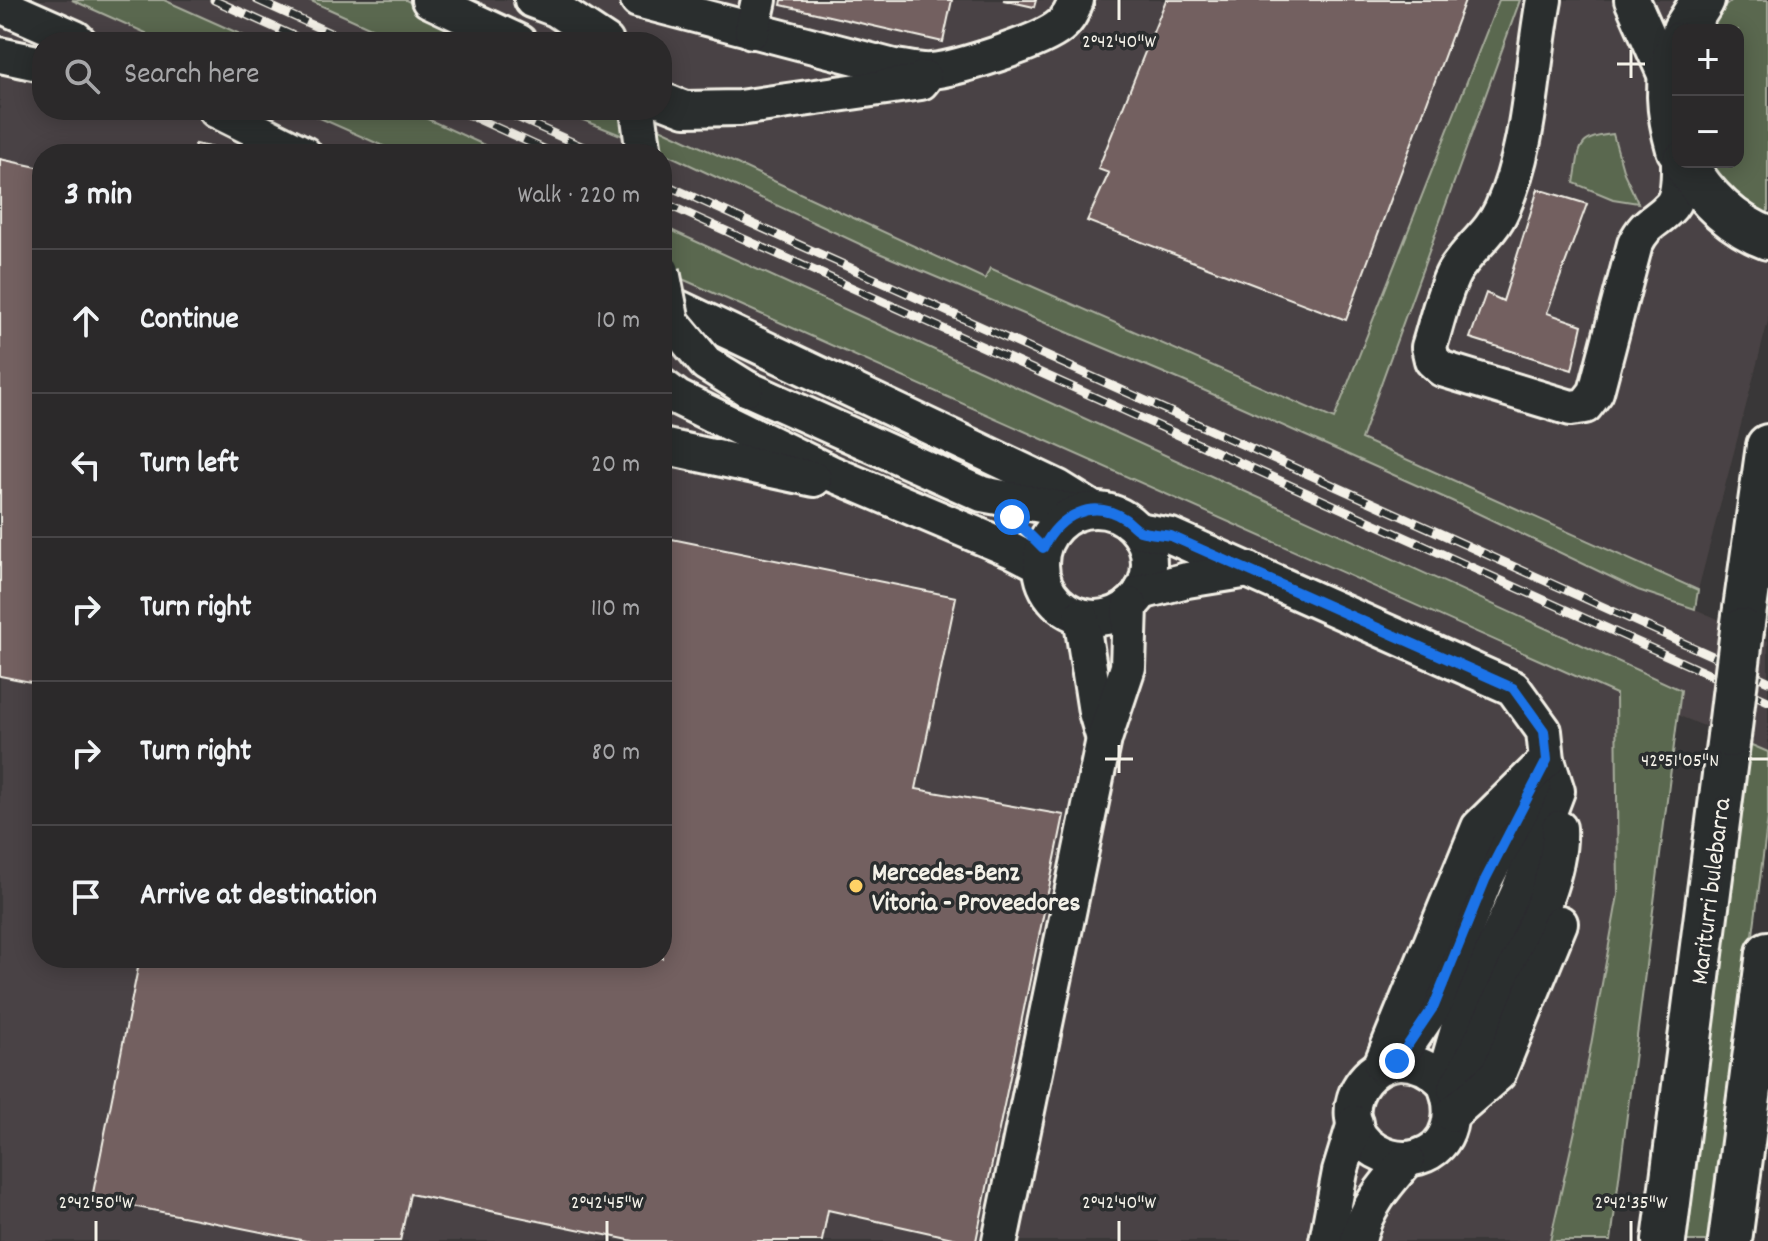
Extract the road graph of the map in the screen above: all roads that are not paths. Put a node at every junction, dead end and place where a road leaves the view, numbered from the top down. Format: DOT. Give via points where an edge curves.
graph roads {
  1 [pos="429,0"];
  2 [pos="638,0"];
  3 [pos="1076,0"];
  4 [pos="1544,0"];
  5 [pos="1632,0"];
  6 [pos="1703,0"];
  7 [pos="544,4"];
  8 [pos="0,5"];
  9 [pos="756,15"];
  10 [pos="1688,24"];
  11 [pos="61,32"];
  12 [pos="498,32"];
  13 [pos="590,32"];
  14 [pos="0,55"];
  15 [pos="1672,61"];
  16 [pos="32,62"];
  17 [pos="930,72"];
  18 [pos="1672,82"];
  19 [pos="672,104"];
  20 [pos="236,120"];
  21 [pos="639,120"];
  22 [pos="1672,127"];
  23 [pos="284,144"];
  24 [pos="643,144"];
  25 [pos="1681,168"];
  26 [pos="1686,168"];
  27 [pos="1763,241"];
  28 [pos="672,305"];
  29 [pos="672,322"];
  30 [pos="672,394"];
  31 [pos="1768,446"];
  32 [pos="672,448"];
  33 [pos="857,484"];
  34 [pos="982,494"];
  35 [pos="1086,511"];
  36 [pos="1138,530"];
  37 [pos="1042,556"];
  38 [pos="1249,570"];
  39 [pos="1136,598"];
  40 [pos="1081,616"];
  41 [pos="1104,739"];
  42 [pos="1552,776"];
  43 [pos="1768,953"];
  44 [pos="1761,1048"];
  45 [pos="1389,1063"];
  46 [pos="1449,1097"];
  47 [pos="1355,1123"];
  48 [pos="1407,1160"];
  49 [pos="1000,1241"];
  50 [pos="1327,1241"];
  51 [pos="1358,1241"];
  52 [pos="1664,1241"];
  53 [pos="1730,1241"];
  1 -- 12 [label="street"];
  2 -- 9 [label="street"];
  3 -- 17 [label="street" via="1067,19 1045,37"];
  4 -- 25 [label="street" via="1516,173 1501,212 1454,273 1429,347 1432,360 1442,369 1571,408 1585,406 1596,392 1635,244 1644,227 1672,205"];
  5 -- 15 [label="street"];
  6 -- 10 [label="main road"];
  7 -- 13 [label="street"];
  8 -- 11 [label="street"];
  9 -- 17 [label="street" via="894,67"];
  14 -- 16 [label="street"];
  17 -- 19 [label="street" via="921,82 739,108 685,109"];
  18 -- 22 [label="main road"];
  20 -- 23 [label="street"];
  21 -- 24 [label="street"];
  26 -- 27 [label="main road" via="1723,213"];
  28 -- 35 [label="street" via="1057,487"];
  29 -- 34 [label="street, bridge" via="706,363 746,388"];
  30 -- 33 [label="street"];
  31 -- 52 [label="main road, Mariturri bulebarra, bridge"];
  32 -- 33 [label="street"];
  33 -- 37 [label="street" via="1010,549"];
  34 -- 35 [label="street"];
  34 -- 37 [label="street" via="1012,517"];
  35 -- 36 [label="street" via="1118,516"];
  35 -- 37 [label="street" via="1063,520 1051,532"];
  36 -- 38 [label="street" via="1171,536"];
  36 -- 39 [label="street" via="1149,561 1148,577"];
  37 -- 40 [label="street" via="1044,582 1052,597"];
  38 -- 39 [label="street" via="1187,580"];
  38 -- 42 [label="street" via="1513,688 1544,731"];
  39 -- 40 [label="street" via="1107,616"];
  39 -- 41 [label="street" via="1128,667"];
  40 -- 41 [label="street"];
  41 -- 49 [label="street"];
  42 -- 45 [label="street" via="1485,880 1434,1006"];
  42 -- 46 [label="street" via="1519,891 1461,1019"];
  42 -- 46 [label="street" via="1569,869 1564,914 1498,1074"];
  43 -- 44 [label="main road"];
  44 -- 53 [label="main road"];
  45 -- 46 [label="street" via="1415,1062 1431,1069"];
  45 -- 47 [label="street" via="1367,1075 1358,1089"];
  46 -- 48 [label="street" via="1448,1131 1424,1155"];
  47 -- 48 [label="street" via="1374,1150"];
  47 -- 50 [label="street"];
  48 -- 51 [label="street" via="1361,1224"];
}
